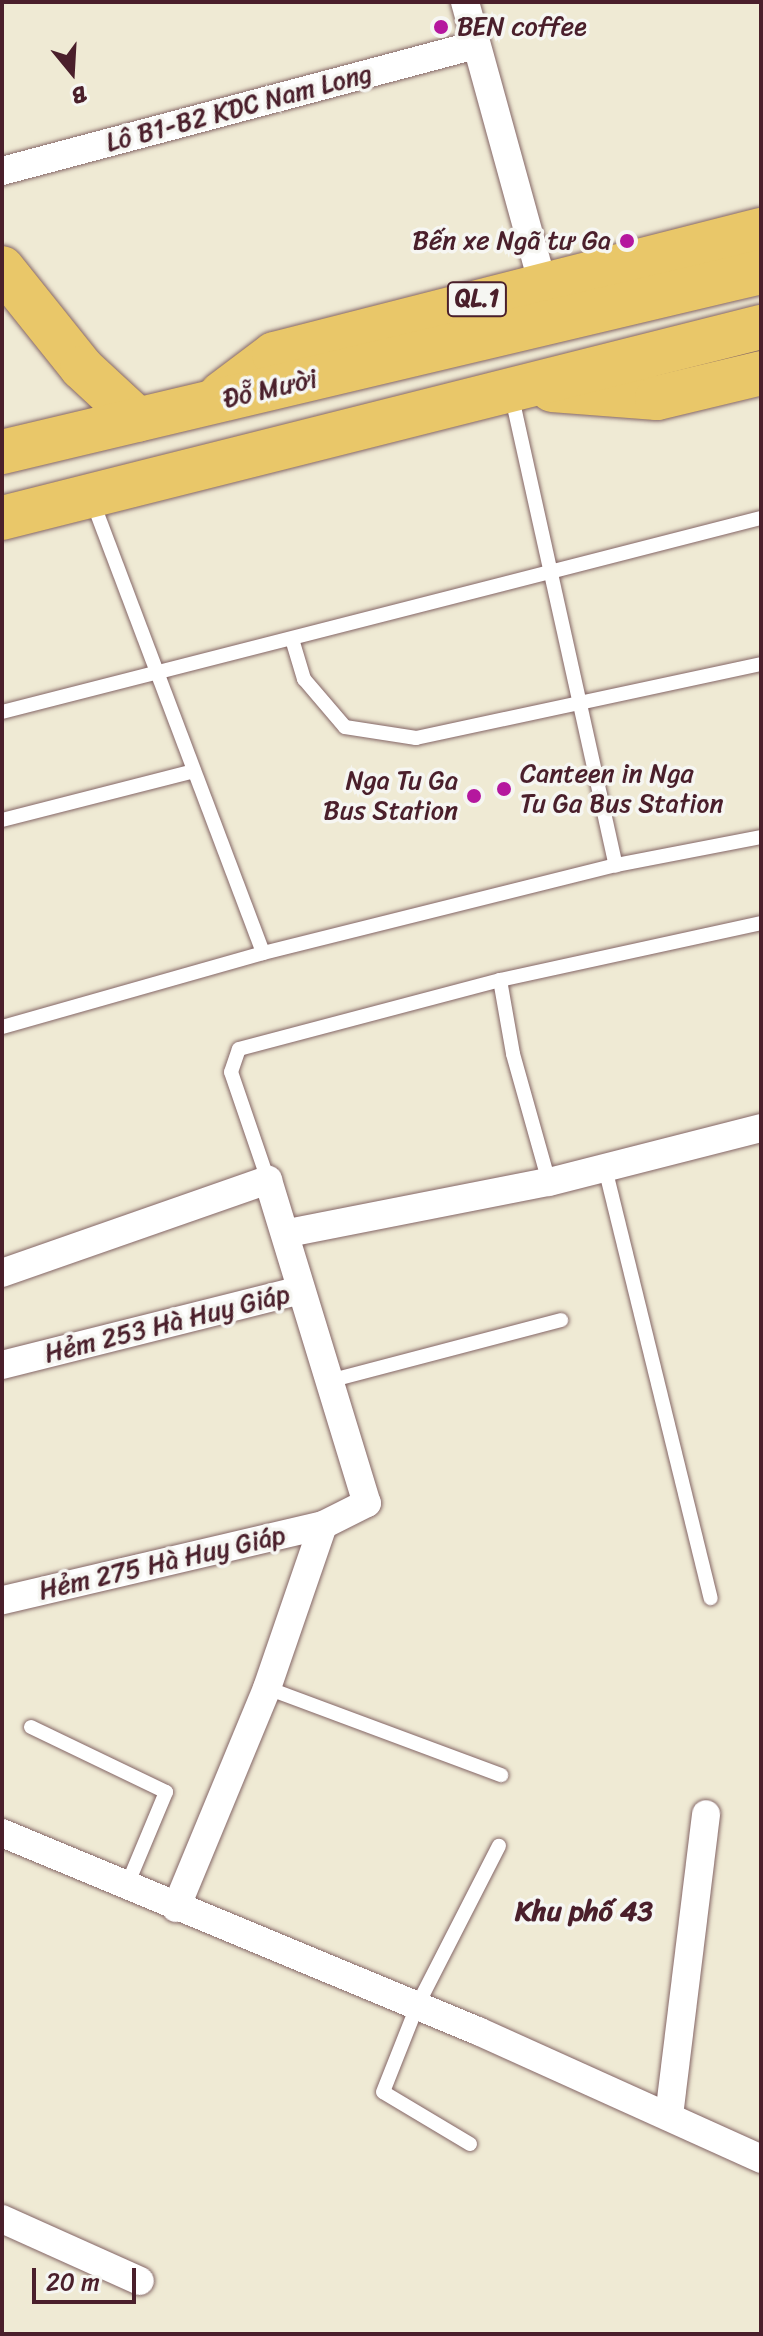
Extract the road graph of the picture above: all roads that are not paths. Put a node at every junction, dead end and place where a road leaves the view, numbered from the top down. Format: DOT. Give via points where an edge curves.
graph roads {
  1 [pos="465,2"];
  2 [pos="476,45"];
  3 [pos="2,171"];
  4 [pos="761,230"];
  5 [pos="2,268"];
  6 [pos="761,272"];
  7 [pos="542,282"];
  8 [pos="492,316"];
  9 [pos="761,327"];
  10 [pos="761,373"];
  11 [pos="510,387"];
  12 [pos="138,420"];
  13 [pos="2,452"];
  14 [pos="91,496"];
  15 [pos="2,518"];
  16 [pos="761,518"];
  17 [pos="552,575"];
  18 [pos="292,639"];
  19 [pos="761,664"];
  20 [pos="157,674"];
  21 [pos="581,705"];
  22 [pos="2,712"];
  23 [pos="194,771"];
  24 [pos="2,820"];
  25 [pos="761,837"];
  26 [pos="616,865"];
  27 [pos="761,923"];
  28 [pos="263,953"];
  29 [pos="500,980"];
  30 [pos="2,1027"];
  31 [pos="761,1128"];
  32 [pos="605,1168"];
  33 [pos="268,1180"];
  34 [pos="549,1182"];
  35 [pos="288,1233"];
  36 [pos="2,1273"];
  37 [pos="301,1290"];
  38 [pos="561,1320"];
  39 [pos="2,1365"];
  40 [pos="329,1381"];
  41 [pos="323,1525"];
  42 [pos="711,1598"];
  43 [pos="2,1600"];
  44 [pos="267,1688"];
  45 [pos="31,1727"];
  46 [pos="501,1775"];
  47 [pos="706,1814"];
  48 [pos="2,1833"];
  49 [pos="499,1846"];
  50 [pos="128,1883"];
  51 [pos="176,1908"];
  52 [pos="417,2006"];
  53 [pos="669,2116"];
  54 [pos="470,2144"];
  55 [pos="761,2159"];
  56 [pos="2,2219"];
  57 [pos="140,2281"];
  1 -- 2 [label="street"];
  2 -- 3 [label="street, Lô B1-B2 KDC Nam Long"];
  2 -- 7 [label="street"];
  4 -- 7 [label="main road, Đỗ Mười / QL.1"];
  5 -- 12 [label="main road" via="82,368"];
  6 -- 8 [label="main road, Đỗ Mười / QL.1"];
  7 -- 8 [label="main road, Đỗ Mười / QL.1"];
  8 -- 11 [label="main road"];
  8 -- 12 [label="main road, Đỗ Mười / QL.1" via="274,354 208,404"];
  9 -- 11 [label="main road"];
  10 -- 11 [label="main road" via="657,398"];
  11 -- 14 [label="main road"];
  11 -- 17 [label="lane"];
  12 -- 13 [label="main road, QL.1"];
  14 -- 15 [label="main road"];
  14 -- 20 [label="lane"];
  16 -- 17 [label="lane"];
  17 -- 18 [label="lane"];
  17 -- 21 [label="lane"];
  18 -- 20 [label="lane"];
  18 -- 21 [label="lane" via="304,679 345,727 416,738"];
  19 -- 21 [label="lane"];
  20 -- 22 [label="lane"];
  20 -- 23 [label="lane"];
  21 -- 26 [label="lane"];
  23 -- 24 [label="lane"];
  23 -- 28 [label="lane"];
  25 -- 26 [label="lane"];
  26 -- 28 [label="lane"];
  27 -- 29 [label="lane"];
  28 -- 30 [label="lane"];
  29 -- 33 [label="lane" via="239,1049 231,1072"];
  29 -- 34 [label="lane" via="513,1054"];
  31 -- 32 [label="street"];
  32 -- 34 [label="street"];
  32 -- 42 [label="lane"];
  33 -- 35 [label="street"];
  33 -- 36 [label="street"];
  34 -- 35 [label="street"];
  35 -- 37 [label="street"];
  37 -- 39 [label="street, Hẻm 253 Hà Huy Giáp"];
  37 -- 40 [label="street, Hẻm 253 Hà Huy Giáp"];
  38 -- 40 [label="lane"];
  40 -- 41 [label="street, Hẻm 253 Hà Huy Giáp" via="367,1503"];
  41 -- 43 [label="street, Hẻm 275 Hà Huy Giáp"];
  41 -- 44 [label="street"];
  44 -- 46 [label="lane"];
  44 -- 51 [label="street"];
  45 -- 50 [label="lane" via="166,1792"];
  47 -- 53 [label="street"];
  48 -- 50 [label="street"];
  49 -- 52 [label="lane"];
  50 -- 51 [label="street"];
  51 -- 52 [label="street"];
  52 -- 53 [label="street"];
  52 -- 54 [label="lane" via="383,2092"];
  53 -- 55 [label="street"];
  56 -- 57 [label="street"];
}
